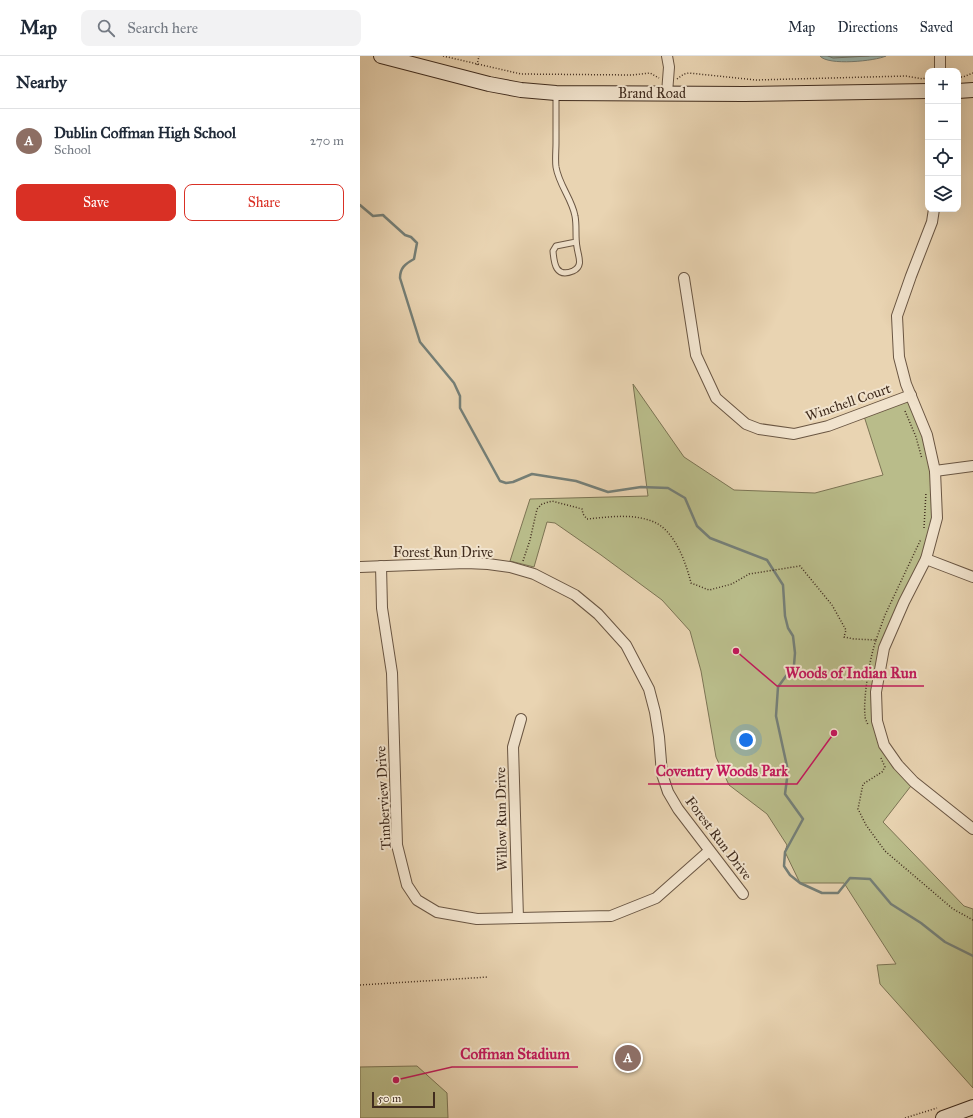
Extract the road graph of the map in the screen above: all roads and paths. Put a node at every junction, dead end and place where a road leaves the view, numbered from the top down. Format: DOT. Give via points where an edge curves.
graph roads {
  1 [pos="381,56"];
  2 [pos="443,56"];
  3 [pos="479,56"];
  4 [pos="667,56"];
  5 [pos="940,56"];
  6 [pos="477,64"];
  7 [pos="940,68"];
  8 [pos="973,73"];
  9 [pos="961,77"];
  10 [pos="668,78"];
  11 [pos="925,78"];
  12 [pos="973,90"];
  13 [pos="925,91"];
  14 [pos="961,91"];
  15 [pos="556,93"];
  16 [pos="667,93"];
  17 [pos="934,212"];
  18 [pos="576,242"];
  19 [pos="684,278"];
  20 [pos="911,395"];
  21 [pos="905,412"];
  22 [pos="924,464"];
  23 [pos="973,466"];
  24 [pos="936,471"];
  25 [pos="926,492"];
  26 [pos="926,559"];
  27 [pos="381,566"];
  28 [pos="360,567"];
  29 [pos="519,570"];
  30 [pos="973,577"];
  31 [pos="876,640"];
  32 [pos="521,719"];
  33 [pos="869,729"];
  34 [pos="880,754"];
  35 [pos="973,829"];
  36 [pos="709,851"];
  37 [pos="743,894"];
  38 [pos="518,918"];
  39 [pos="973,920"];
  40 [pos="488,977"];
  41 [pos="360,985"];
  42 [pos="973,1107"];
  43 [pos="943,1118"];
  1 -- 15 [label="main road, Brand Road" via="489,84"];
  2 -- 6 [label="path"];
  3 -- 6 [label="path"];
  4 -- 10 [label="street"];
  5 -- 7 [label="street"];
  6 -- 10 [label="path" via="521,74 650,73 660,78"];
  8 -- 9 [label="path"];
  10 -- 11 [label="path" via="678,79 689,73 756,80 906,76"];
  10 -- 16 [label="street"];
  12 -- 14 [label="main road"];
  13 -- 16 [label="main road, Brand Road"];
  15 -- 16 [label="main road, Brand Road"];
  15 -- 18 [label="lane" via="556,167 575,216"];
  17 -- 20 [label="street" via="897,316 899,357"];
  18 -- 18 [label="lane" via="580,264 578,268 565,273 560,272 556,268 553,251 556,246"];
  19 -- 20 [label="street, Winchell Court" via="696,355 716,398 746,424 759,429 794,434 828,426"];
  20 -- 24 [label="street" via="927,435"];
  21 -- 22 [label="path"];
  23 -- 24 [label="street"];
  24 -- 26 [label="street" via="937,518"];
  25 -- 31 [label="path" via="924,533 885,615"];
  26 -- 30 [label="street"];
  26 -- 35 [label="street" via="884,648 876,692 877,721 884,746 898,765 914,782"];
  27 -- 28 [label="street, Forest Run Drive"];
  27 -- 29 [label="street, Forest Run Drive" via="474,563"];
  27 -- 38 [label="street, Timberview Drive" via="382,608 392,673 397,845 407,884 417,900 437,912 477,919"];
  29 -- 31 [label="path" via="527,552 537,509 542,504 552,501 582,509 587,519 628,516 655,522 667,532 680,549 691,584 709,590 732,584 749,574 800,566 832,605 846,630 844,637"];
  29 -- 36 [label="street, Forest Run Drive" via="534,574 575,595 598,614 626,645 649,689 659,737 662,774 668,792"];
  31 -- 33 [label="path" via="866,685 864,716"];
  32 -- 38 [label="street, Willow Run Drive" via="513,747"];
  34 -- 39 [label="path" via="885,767 882,772 863,784 858,809 866,825 885,851 953,909"];
  36 -- 37 [label="street, Forest Run Drive"];
  36 -- 38 [label="street, Timberview Drive" via="656,898 611,916"];
  40 -- 41 [label="path"];
  42 -- 43 [label="main road"];
}
